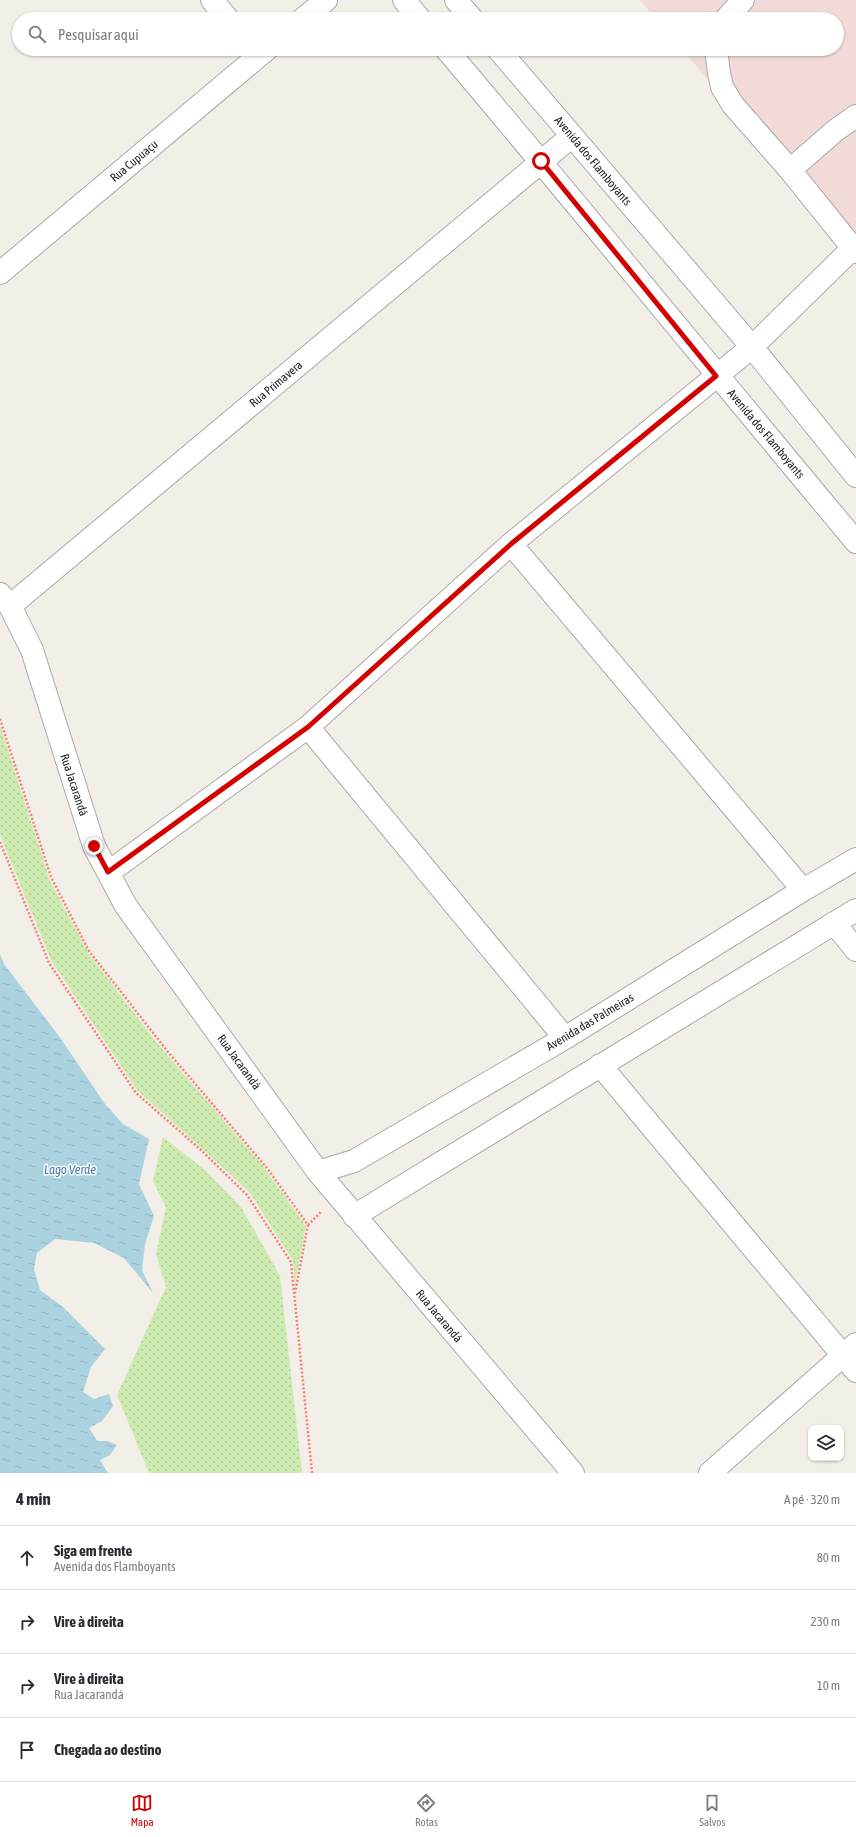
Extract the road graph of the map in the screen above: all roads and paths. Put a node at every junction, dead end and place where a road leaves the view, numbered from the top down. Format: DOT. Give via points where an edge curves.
graph roads {
  1 [pos="212,0"];
  2 [pos="326,0"];
  3 [pos="404,0"];
  4 [pos="456,0"];
  5 [pos="743,0"];
  6 [pos="222,12"];
  7 [pos="311,12"];
  8 [pos="414,12"];
  9 [pos="466,12"];
  10 [pos="732,12"];
  11 [pos="254,56"];
  12 [pos="452,56"];
  13 [pos="504,56"];
  14 [pos="717,56"];
  15 [pos="856,116"];
  16 [pos="572,136"];
  17 [pos="541,161"];
  18 [pos="790,170"];
  19 [pos="854,250"];
  20 [pos="0,273"];
  21 [pos="752,347"];
  22 [pos="716,376"];
  23 [pos="856,476"];
  24 [pos="856,542"];
  25 [pos="511,544"];
  26 [pos="5,600"];
  27 [pos="0,719"];
  28 [pos="308,727"];
  29 [pos="0,842"];
  30 [pos="856,859"];
  31 [pos="108,872"];
  32 [pos="803,890"];
  33 [pos="856,910"];
  34 [pos="834,923"];
  35 [pos="856,950"];
  36 [pos="565,1038"];
  37 [pos="600,1065"];
  38 [pos="318,1172"];
  39 [pos="354,1216"];
  40 [pos="294,1296"];
  41 [pos="852,1357"];
  42 [pos="312,1473"];
  43 [pos="573,1473"];
  44 [pos="710,1473"];
  1 -- 6 [label="street"];
  2 -- 7 [label="street"];
  3 -- 8 [label="street"];
  4 -- 9 [label="street"];
  5 -- 10 [label="street"];
  11 -- 20 [label="street, Rua Cupuaçu"];
  12 -- 17 [label="street, Avenida dos Flamboyants"];
  13 -- 16 [label="street, Avenida dos Flamboyants"];
  14 -- 18 [label="street" via="722,87 733,105"];
  15 -- 18 [label="street"];
  16 -- 17 [label="street, Rua Primavera"];
  16 -- 21 [label="street, Avenida dos Flamboyants"];
  17 -- 22 [label="street, Avenida dos Flamboyants"];
  17 -- 26 [label="street, Rua Primavera"];
  18 -- 19 [label="street"];
  19 -- 21 [label="street"];
  21 -- 22 [label="street"];
  21 -- 23 [label="street, Avenida dos Flamboyants"];
  22 -- 24 [label="street, Avenida dos Flamboyants"];
  22 -- 25 [label="street"];
  25 -- 28 [label="street"];
  25 -- 32 [label="street"];
  26 -- 31 [label="street, Rua Jacarandá" via="32,650 94,846"];
  27 -- 40 [label="path" via="51,877 89,951 168,1052 267,1168 308,1225"];
  28 -- 31 [label="street"];
  28 -- 36 [label="street"];
  29 -- 40 [label="path" via="49,964 136,1093 201,1150 247,1195 291,1262"];
  30 -- 32 [label="street, Avenida das Palmeiras"];
  31 -- 38 [label="street, Rua Jacarandá" via="126,906"];
  32 -- 36 [label="street, Avenida das Palmeiras"];
  33 -- 34 [label="street"];
  34 -- 35 [label="street"];
  34 -- 37 [label="street"];
  36 -- 38 [label="street, Avenida das Palmeiras" via="354,1161"];
  37 -- 39 [label="street"];
  37 -- 41 [label="street"];
  38 -- 39 [label="street, Rua Jacarandá"];
  39 -- 43 [label="street, Rua Jacarandá"];
  40 -- 42 [label="path"];
  41 -- 44 [label="street"];
}
